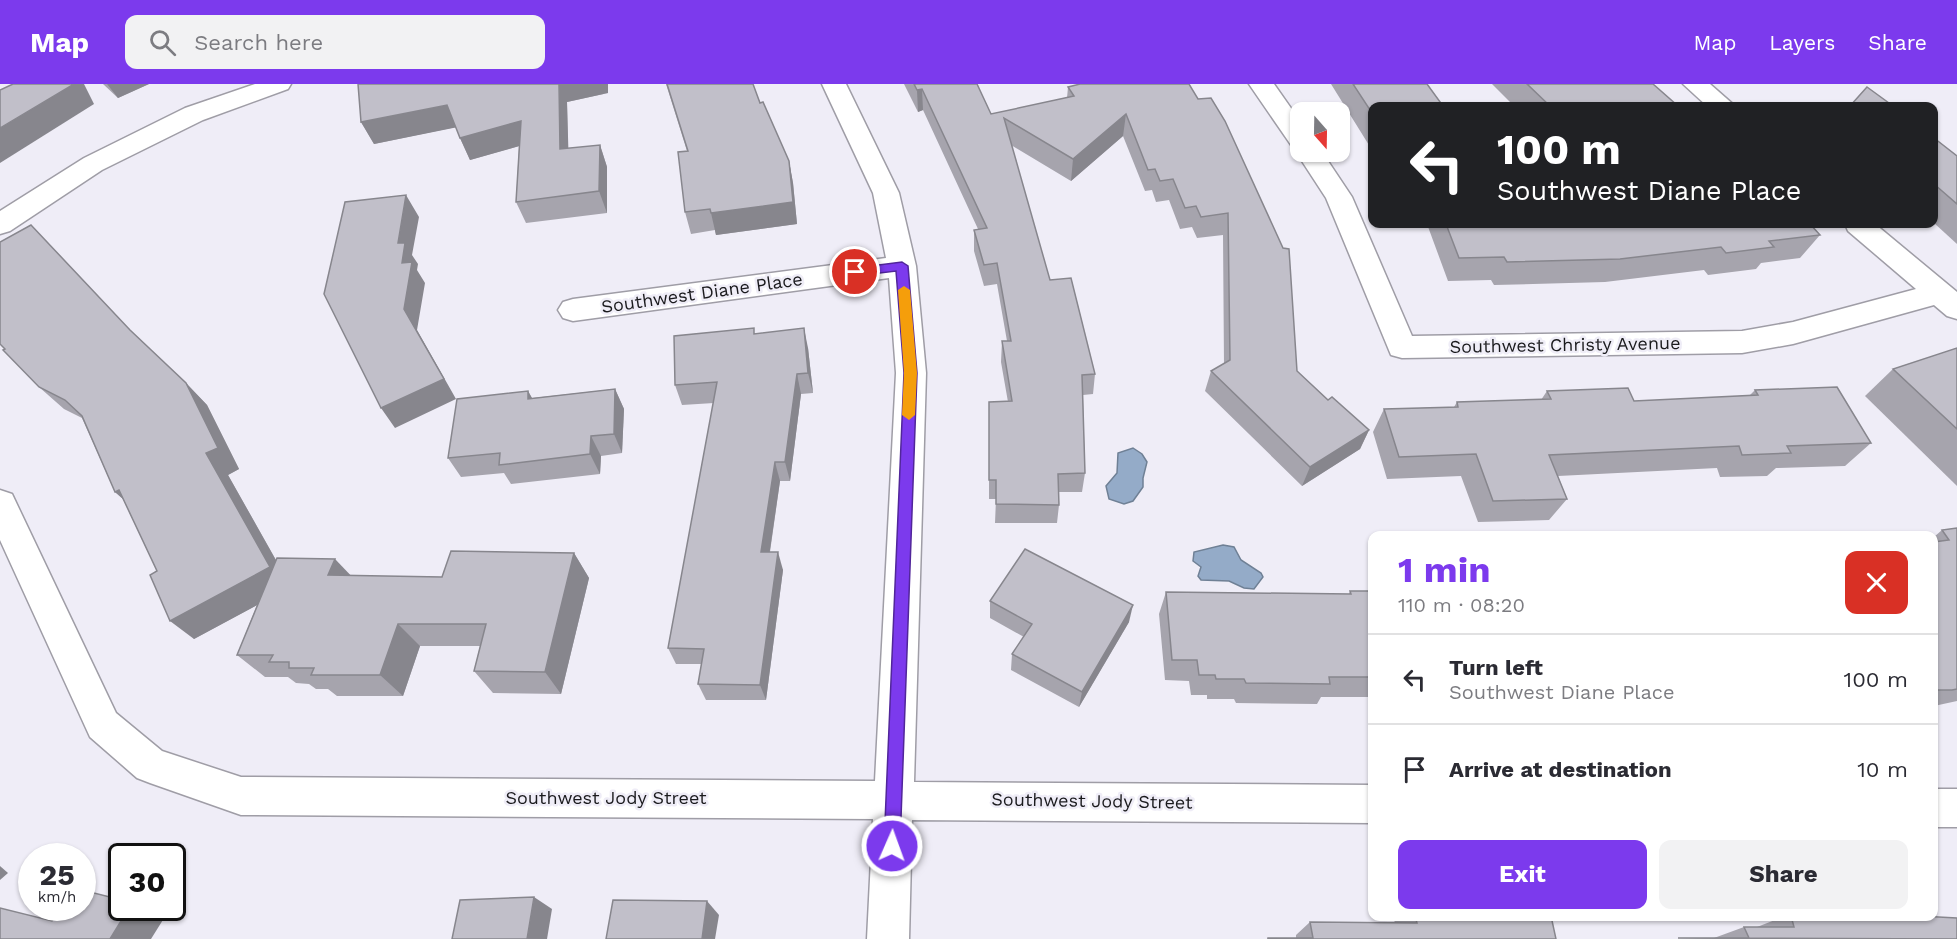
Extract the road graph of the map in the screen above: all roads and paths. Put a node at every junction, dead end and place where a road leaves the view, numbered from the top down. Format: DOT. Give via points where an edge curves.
graph roads {
  1 [pos="279,84"];
  2 [pos="834,84"];
  3 [pos="1262,84"];
  4 [pos="1695,84"];
  5 [pos="1717,102"];
  6 [pos="1290,125"];
  7 [pos="1316,162"];
  8 [pos="0,224"];
  9 [pos="1863,228"];
  10 [pos="902,266"];
  11 [pos="1948,301"];
  12 [pos="573,310"];
  13 [pos="0,504"];
  14 [pos="894,799"];
  15 [pos="1368,804"];
  16 [pos="1938,808"];
  17 [pos="1957,808"];
  18 [pos="888,939"];
  1 -- 8 [label="street" via="194,114 93,164"];
  2 -- 10 [label="street" via="886,194"];
  3 -- 6 [label="street"];
  4 -- 5 [label="street"];
  7 -- 11 [label="street, Southwest Christy Avenue" via="1339,196 1402,347 1742,342"];
  9 -- 11 [label="street"];
  10 -- 12 [label="street, Southwest Diane Place"];
  10 -- 14 [label="street" via="910,373"];
  13 -- 14 [label="street, Southwest Jody Street" via="103,725 150,765 241,796"];
  14 -- 15 [label="street, Southwest Jody Street"];
  14 -- 18 [label="street"];
  16 -- 17 [label="street"];
}
